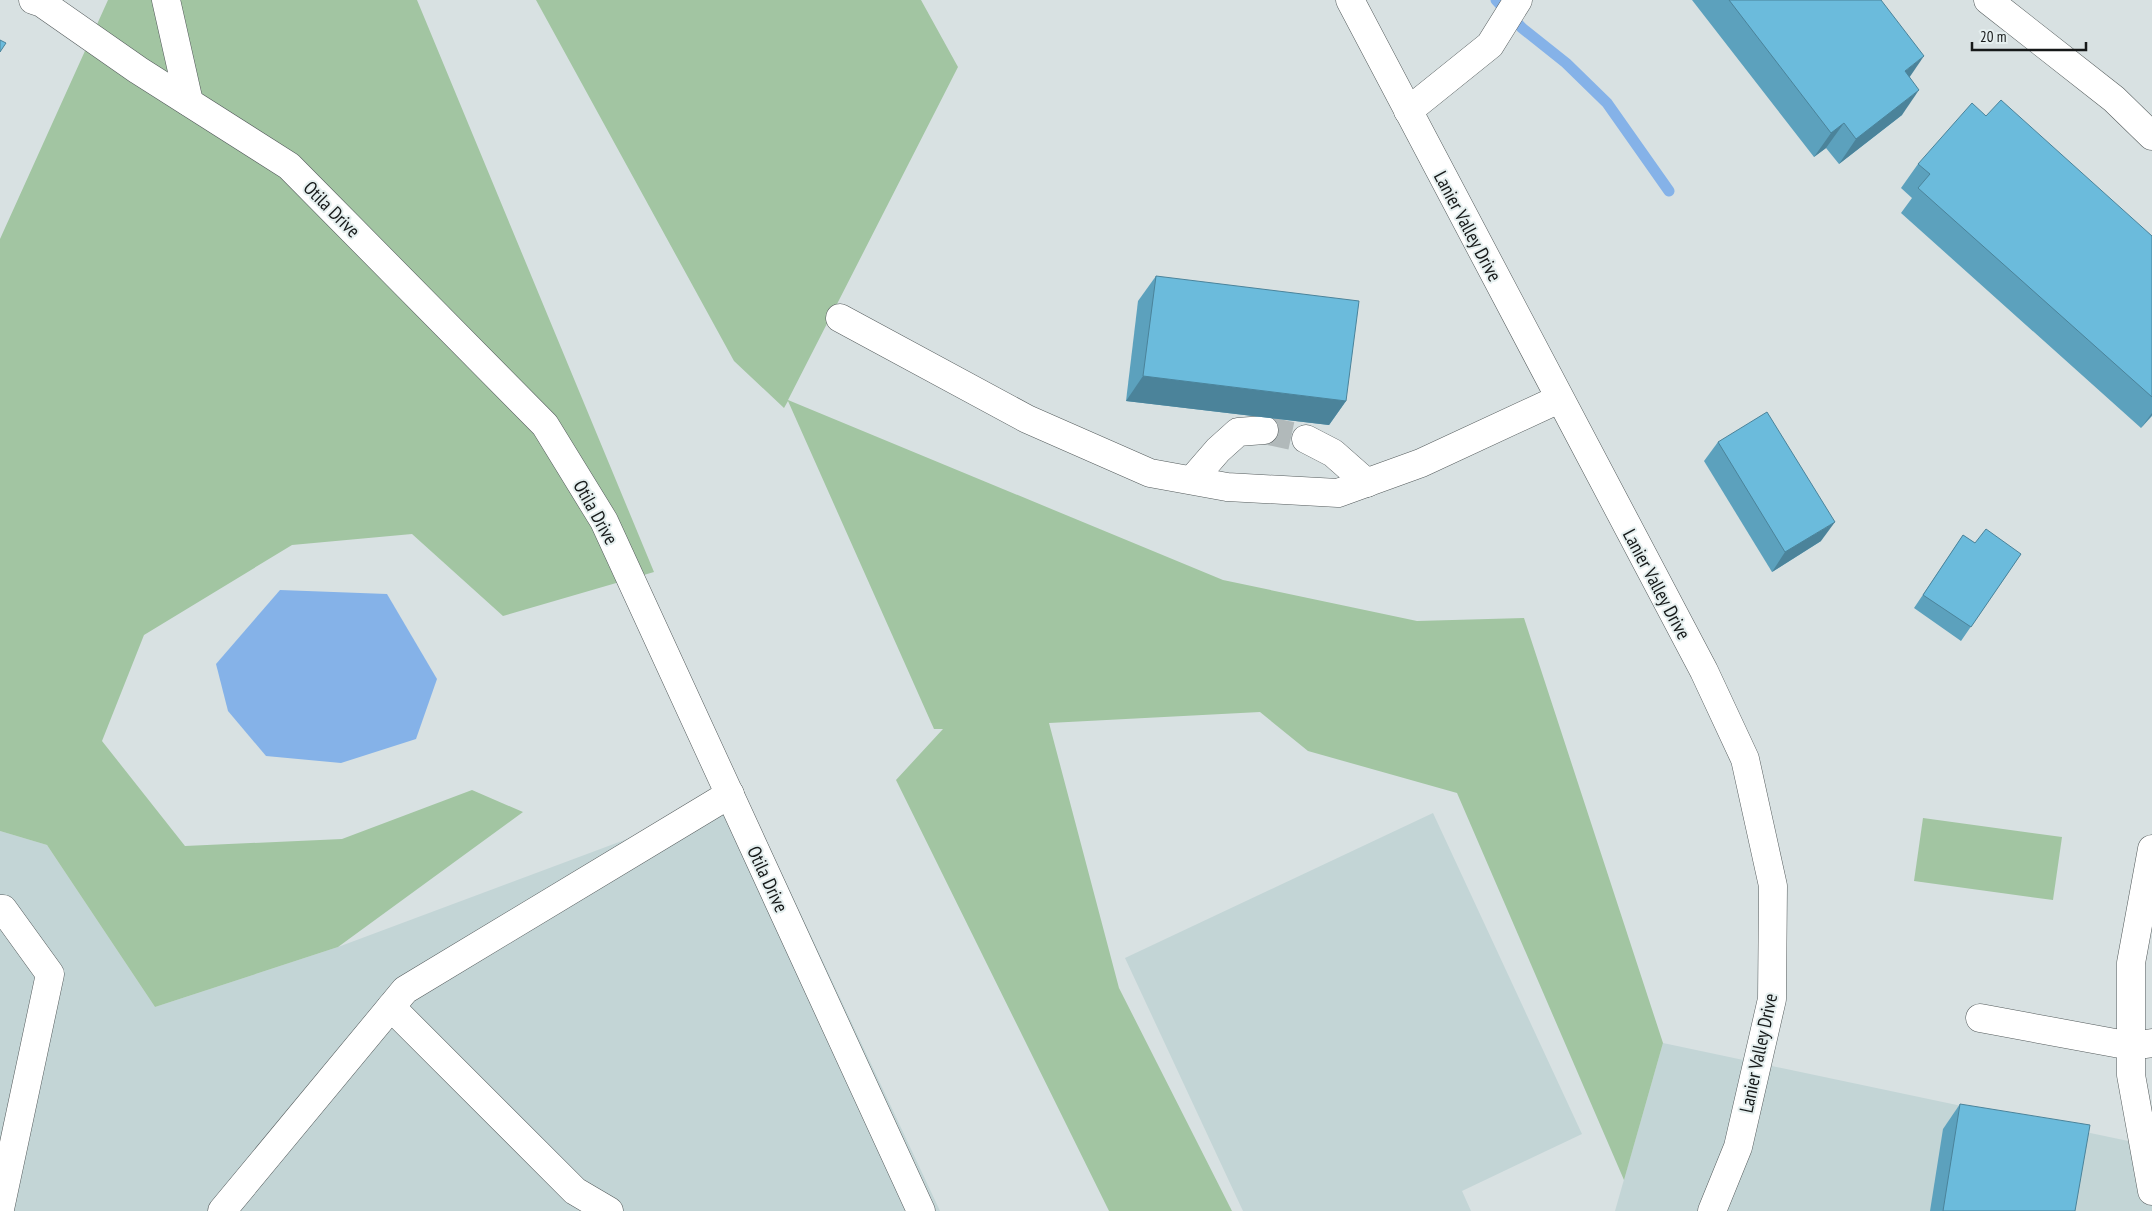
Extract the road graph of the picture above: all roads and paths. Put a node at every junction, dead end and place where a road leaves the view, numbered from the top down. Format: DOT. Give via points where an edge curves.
graph roads {
  1 [pos="33,0"];
  2 [pos="166,0"];
  3 [pos="1350,0"];
  4 [pos="1518,0"];
  5 [pos="1988,0"];
  6 [pos="189,102"];
  7 [pos="1408,111"];
  8 [pos="2152,136"];
  9 [pos="840,318"];
  10 [pos="1559,399"];
  11 [pos="1264,430"];
  12 [pos="1306,439"];
  13 [pos="1192,480"];
  14 [pos="1367,483"];
  15 [pos="730,794"];
  16 [pos="2151,856"];
  17 [pos="0,909"];
  18 [pos="390,1007"];
  19 [pos="1980,1018"];
  20 [pos="2142,1044"];
  21 [pos="2152,1191"];
  22 [pos="0,1209"];
  23 [pos="222,1211"];
  24 [pos="608,1211"];
  25 [pos="921,1211"];
  26 [pos="1712,1211"];
  1 -- 6 [label="street, Otila Drive"];
  2 -- 6 [label="street"];
  3 -- 7 [label="street, Lanier Valley Drive"];
  4 -- 7 [label="street" via="1490,45"];
  5 -- 8 [label="street" via="2114,99"];
  6 -- 15 [label="street, Otila Drive" via="289,166 545,425 604,521"];
  7 -- 10 [label="street, Lanier Valley Drive"];
  9 -- 13 [label="street" via="1027,419 1150,473"];
  10 -- 14 [label="street" via="1421,463"];
  10 -- 26 [label="street, Lanier Valley Drive" via="1704,671 1745,759 1773,886 1772,999 1738,1147"];
  11 -- 13 [label="street" via="1238,432"];
  12 -- 14 [label="street" via="1333,453"];
  13 -- 14 [label="street" via="1227,487 1338,493"];
  15 -- 18 [label="street" via="405,990"];
  15 -- 25 [label="street, Otila Drive"];
  16 -- 20 [label="street" via="2130,962"];
  17 -- 22 [label="street" via="50,974"];
  18 -- 23 [label="street"];
  18 -- 24 [label="street" via="575,1192"];
  19 -- 20 [label="street"];
  20 -- 21 [label="street" via="2131,1075"];
}
